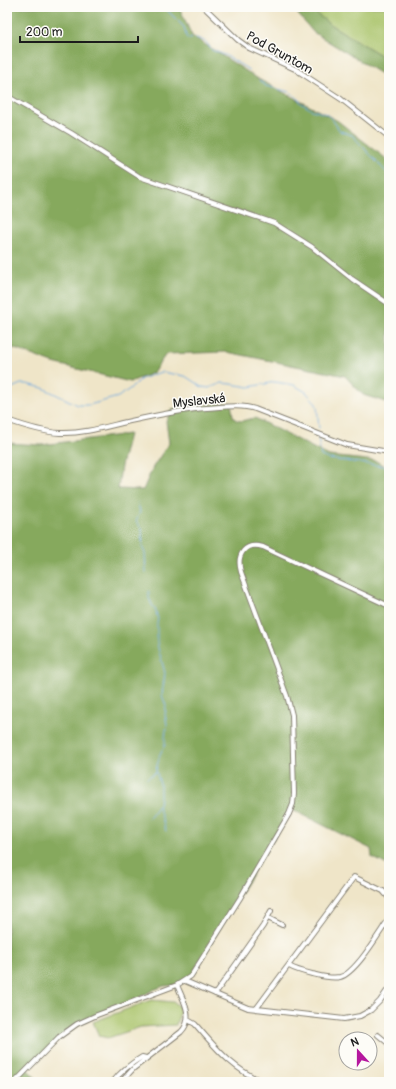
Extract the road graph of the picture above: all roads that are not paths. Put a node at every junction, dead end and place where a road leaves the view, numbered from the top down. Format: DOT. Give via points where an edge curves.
graph roads {
  1 [pos="204,7"];
  2 [pos="7,96"];
  3 [pos="389,136"];
  4 [pos="389,304"];
  5 [pos="7,420"];
  6 [pos="389,452"];
  7 [pos="389,606"];
  8 [pos="389,898"];
  9 [pos="272,911"];
  10 [pos="268,918"];
  11 [pos="389,919"];
  12 [pos="282,925"];
  13 [pos="289,966"];
  14 [pos="185,981"];
  15 [pos="177,985"];
  16 [pos="389,988"];
  17 [pos="215,994"];
  18 [pos="256,1009"];
  19 [pos="188,1020"];
  20 [pos="378,1035"];
  21 [pos="389,1044"];
  22 [pos="146,1058"];
  23 [pos="15,1082"];
  24 [pos="113,1082"];
  25 [pos="121,1082"];
  26 [pos="264,1082"];
  1 -- 3 [label="street, Pod Gruntom" via="249,48 296,69"];
  2 -- 4 [label="street" via="72,133 140,177 274,223 312,247"];
  5 -- 6 [label="street, Myslavská" via="38,430 72,432 173,412 244,406 347,444"];
  7 -- 14 [label="street" via="264,547 249,547 241,555 241,572 290,706 293,804 283,826 198,967"];
  8 -- 13 [label="street" via="383,891 354,877"];
  9 -- 10 [label="street"];
  10 -- 12 [label="street"];
  10 -- 17 [label="street"];
  11 -- 13 [label="street" via="354,967 343,976 322,976"];
  13 -- 18 [label="street"];
  14 -- 15 [label="street"];
  14 -- 17 [label="street"];
  15 -- 19 [label="street" via="187,1010"];
  15 -- 23 [label="street" via="77,1024 59,1037"];
  16 -- 18 [label="street" via="371,1010 349,1019"];
  17 -- 18 [label="street"];
  19 -- 22 [label="street" via="181,1032"];
  19 -- 26 [label="street" via="195,1024 235,1067"];
  20 -- 21 [label="street"];
  22 -- 24 [label="street" via="142,1057 131,1064"];
  22 -- 25 [label="street"];
}
